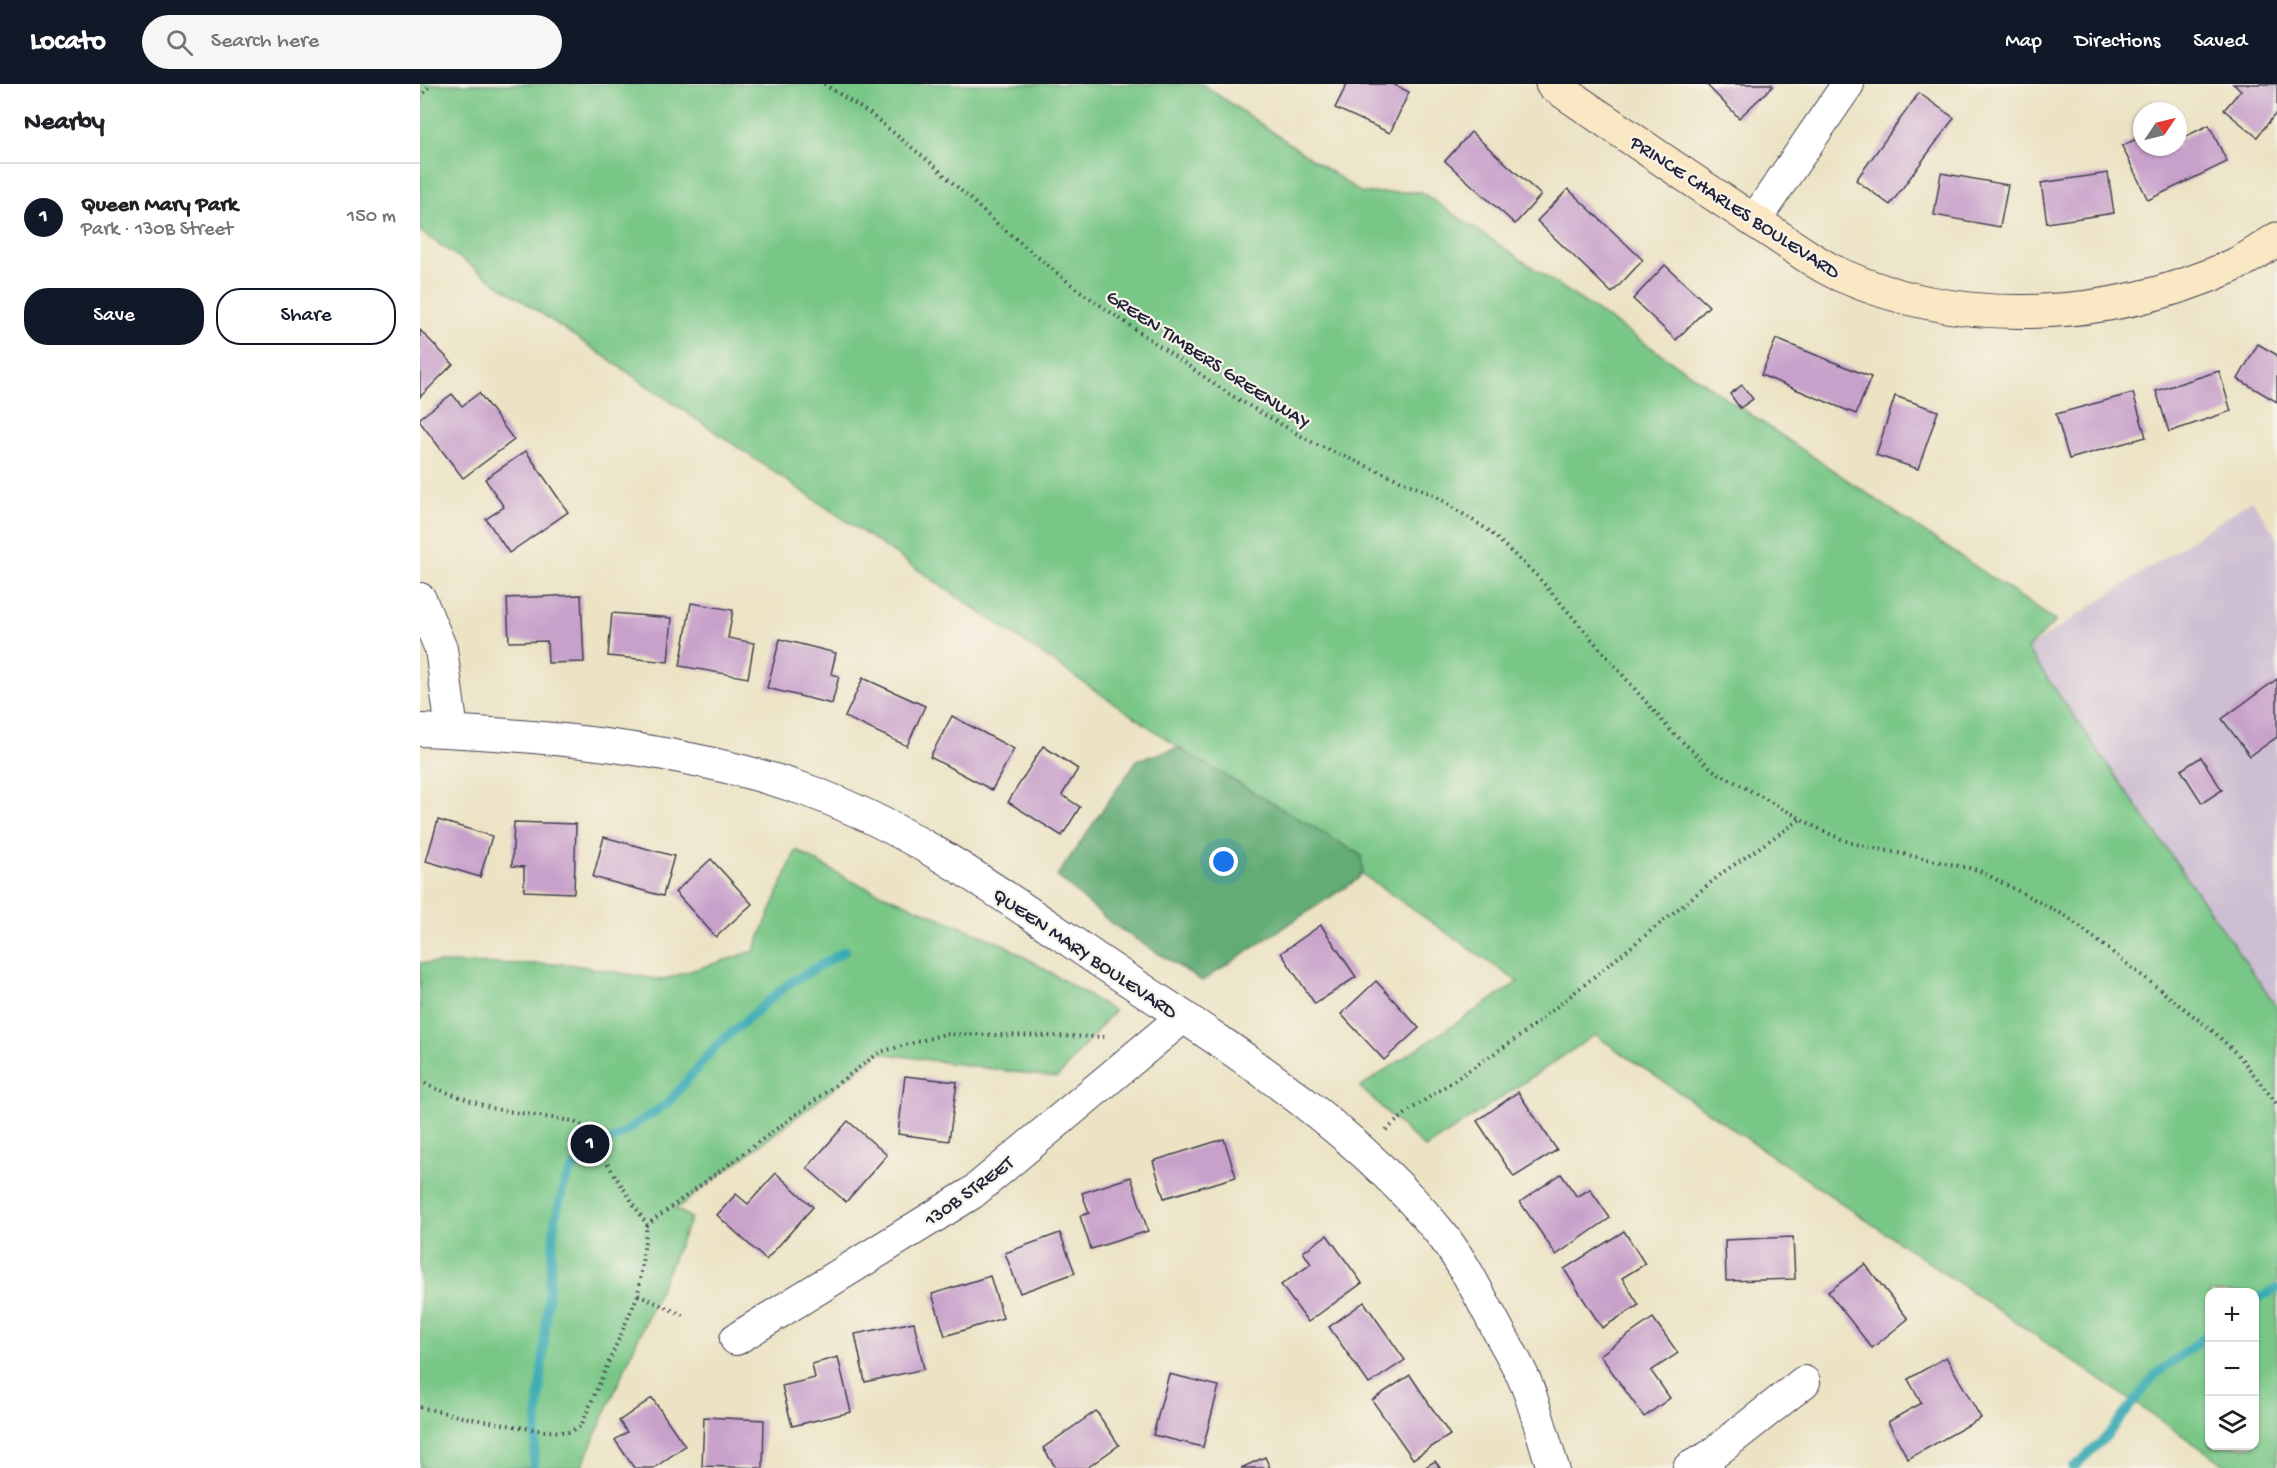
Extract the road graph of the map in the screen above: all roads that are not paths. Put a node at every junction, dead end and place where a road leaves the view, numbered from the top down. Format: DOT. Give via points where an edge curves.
graph roads {
  1 [pos="1552,84"];
  2 [pos="1848,84"];
  3 [pos="1754,221"];
  4 [pos="2277,239"];
  5 [pos="420,599"];
  6 [pos="420,730"];
  7 [pos="452,731"];
  8 [pos="1183,1017"];
  9 [pos="736,1339"];
  10 [pos="1804,1382"];
  11 [pos="1553,1468"];
  12 [pos="1689,1468"];
  1 -- 3 [label="street, PRINCE CHARLES BOULEVARD"];
  2 -- 3 [label="street"];
  3 -- 4 [label="street, PRINCE CHARLES BOULEVARD" via="1841,276 1893,294 1964,309 2034,312 2107,304 2174,289 2232,267"];
  5 -- 7 [label="street" via="441,650"];
  6 -- 7 [label="street, QUEEN MARY BOULEVARD"];
  7 -- 8 [label="street, QUEEN MARY BOULEVARD" via="607,744 713,765 803,789 905,835"];
  8 -- 9 [label="street, 130B STREET" via="972,1193"];
  8 -- 11 [label="street, QUEEN MARY BOULEVARD" via="1361,1147 1444,1238 1526,1384"];
  10 -- 12 [label="street" via="1709,1458"];
}
